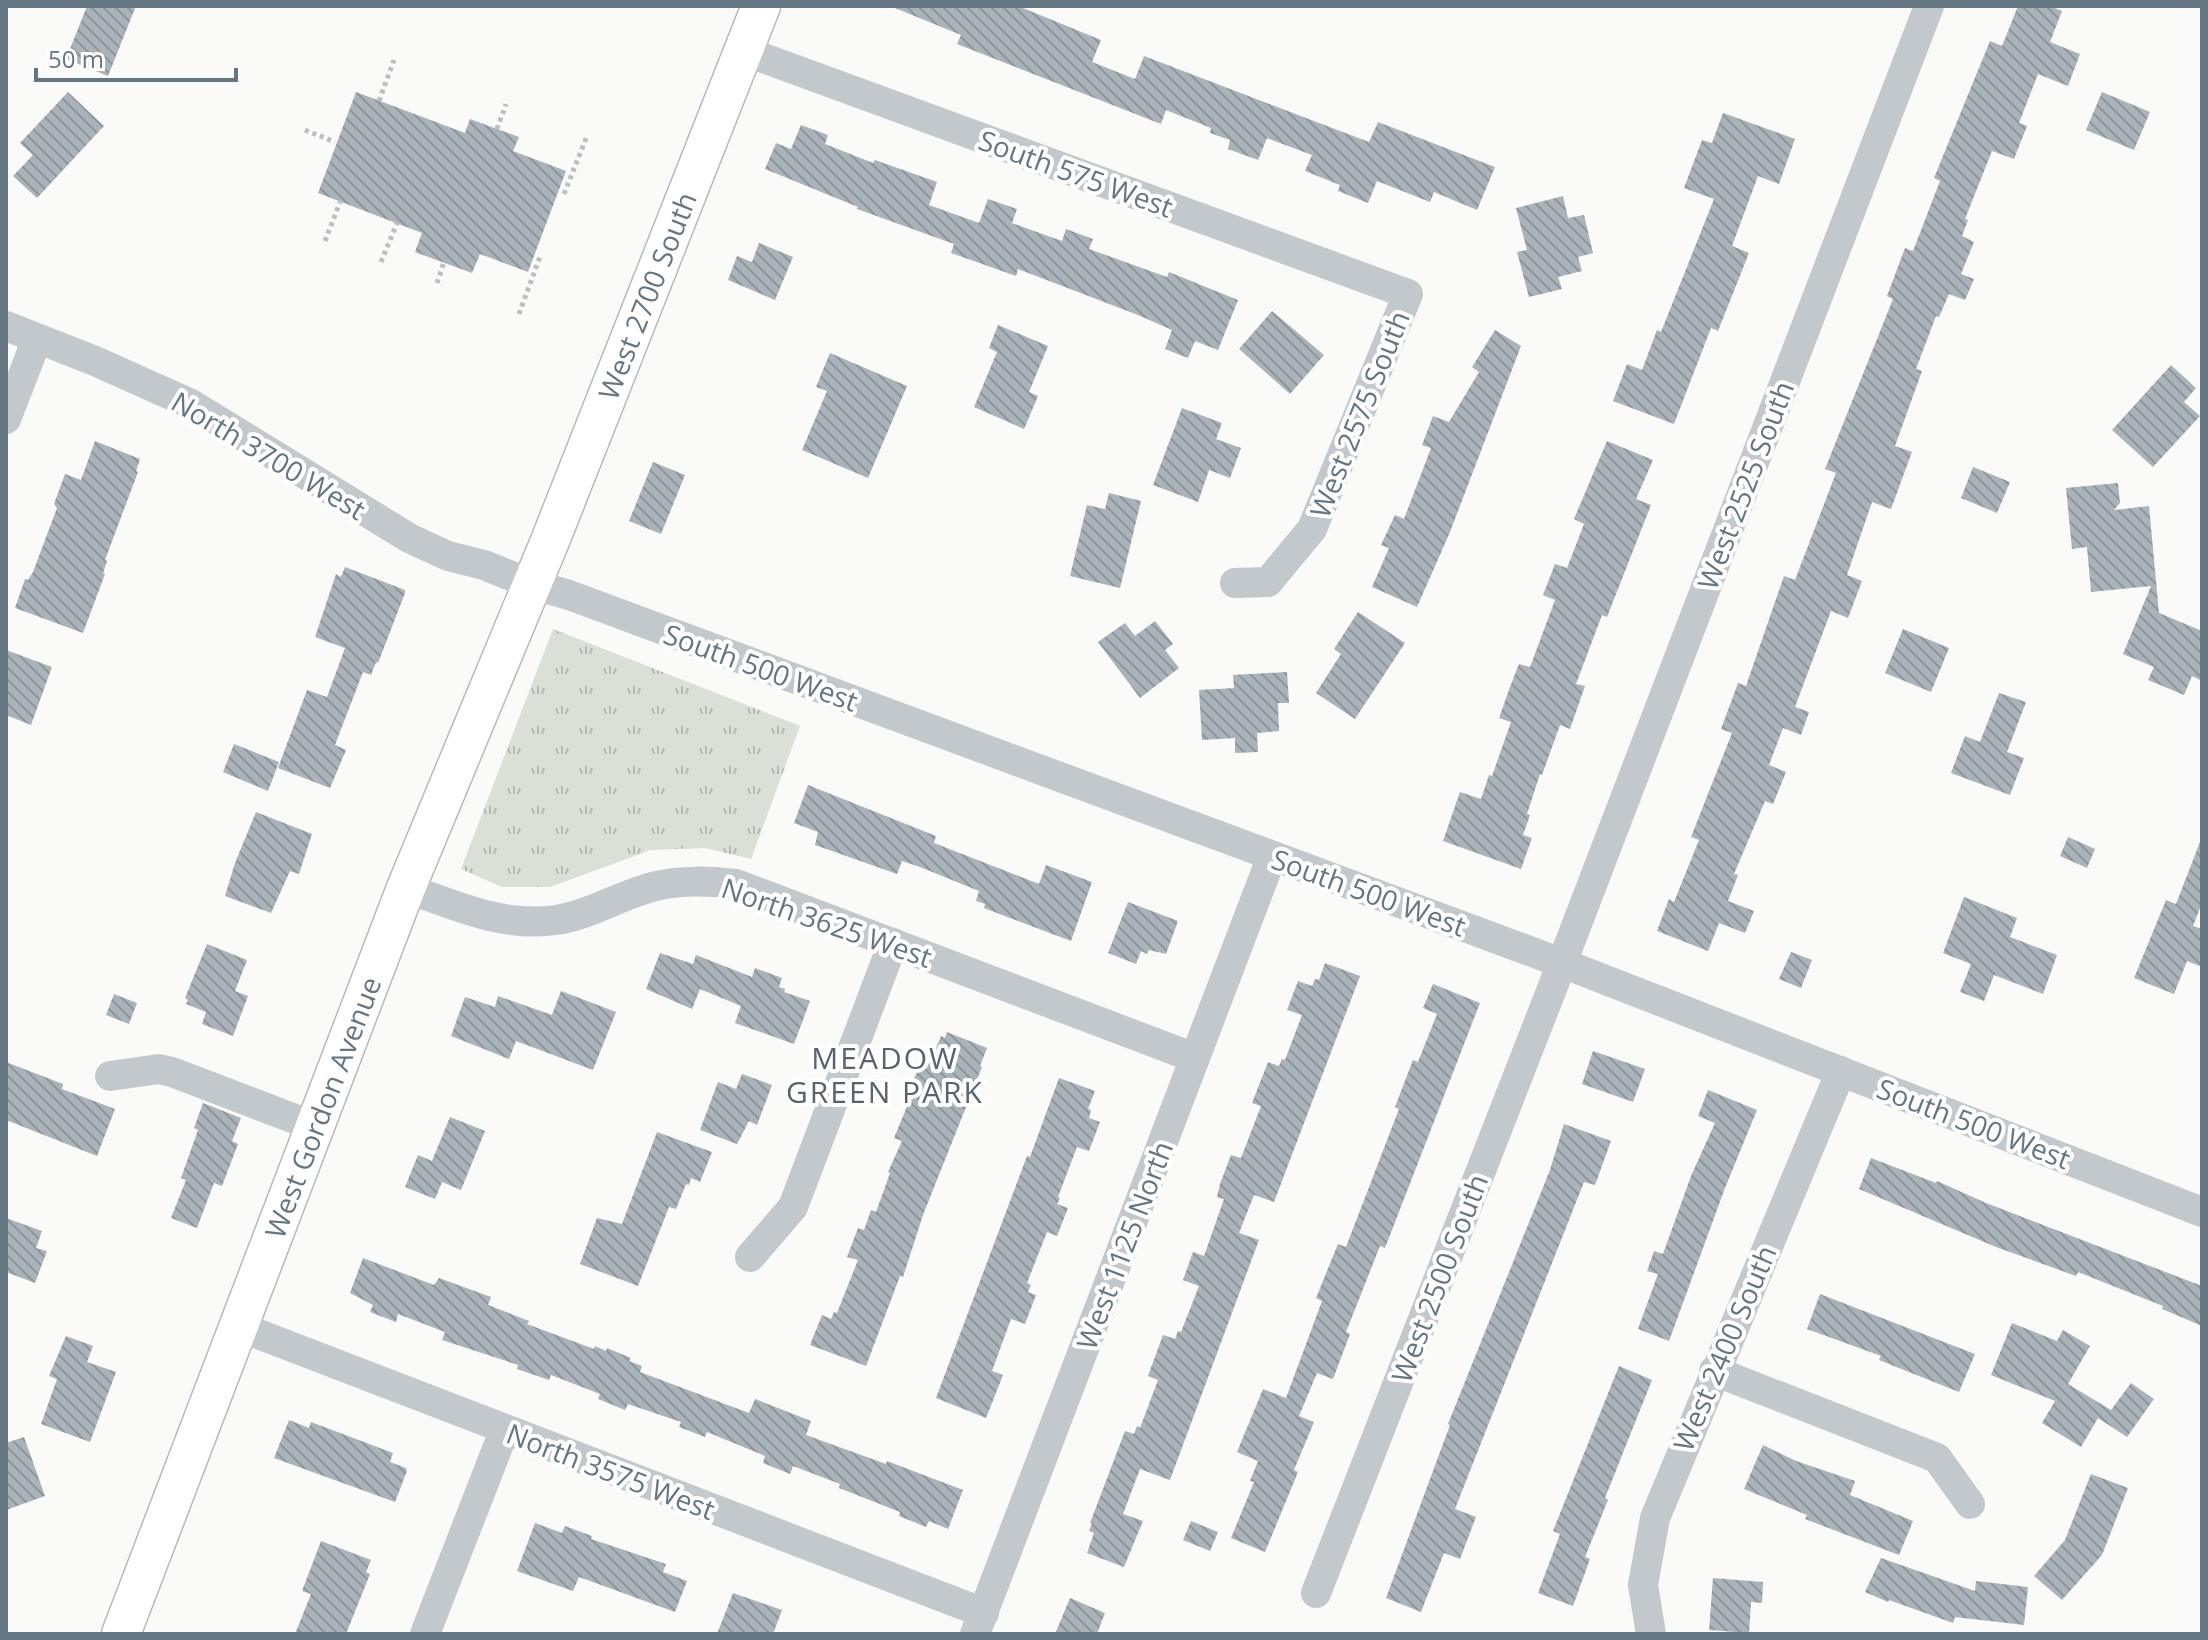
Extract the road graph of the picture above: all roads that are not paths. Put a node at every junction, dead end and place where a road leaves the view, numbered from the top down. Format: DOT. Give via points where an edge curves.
graph roads {
  1 [pos="761,6"];
  2 [pos="1929,6"];
  3 [pos="744,51"];
  4 [pos="1408,294"];
  5 [pos="6,326"];
  6 [pos="37,339"];
  7 [pos="6,419"];
  8 [pos="1235,583"];
  9 [pos="531,584"];
  10 [pos="1272,856"];
  11 [pos="406,888"];
  12 [pos="893,943"];
  13 [pos="1562,963"];
  14 [pos="1195,1058"];
  15 [pos="1841,1071"];
  16 [pos="110,1076"];
  17 [pos="316,1127"];
  18 [pos="2202,1212"];
  19 [pos="750,1257"];
  20 [pos="240,1327"];
  21 [pos="1714,1371"];
  22 [pos="504,1431"];
  23 [pos="1970,1504"];
  24 [pos="1316,1593"];
  25 [pos="980,1624"];
  26 [pos="121,1634"];
  27 [pos="425,1634"];
  28 [pos="1651,1634"];
  1 -- 3 [label="main road, West 2700 South"];
  2 -- 13 [label="street, West 2525 South"];
  3 -- 4 [label="street, South 575 West"];
  3 -- 9 [label="main road, West 2700 South"];
  4 -- 8 [label="street, West 2575 South" via="1312,529 1268,582"];
  5 -- 6 [label="street, North 3700 West"];
  6 -- 7 [label="street"];
  6 -- 9 [label="street, North 3700 West" via="191,404 409,538"];
  9 -- 10 [label="street, South 500 West"];
  9 -- 11 [label="main road, West Gordon Avenue"];
  10 -- 13 [label="street, South 500 West"];
  10 -- 14 [label="street, West 1125 North"];
  11 -- 12 [label="street, North 3625 West" via="484,916 525,922 598,909 654,886 698,880 736,884"];
  11 -- 17 [label="main road, West Gordon Avenue"];
  12 -- 14 [label="street, North 3625 West"];
  12 -- 19 [label="street" via="793,1207"];
  13 -- 15 [label="street, South 500 West"];
  13 -- 24 [label="street, West 2500 South"];
  14 -- 25 [label="street, West 1125 North"];
  15 -- 18 [label="street, South 500 West"];
  15 -- 21 [label="street, West 2400 South"];
  16 -- 17 [label="street" via="172,1072"];
  17 -- 20 [label="main road, West Gordon Avenue"];
  20 -- 22 [label="street, North 3575 West"];
  20 -- 26 [label="main road, West Gordon Avenue"];
  21 -- 23 [label="street" via="1937,1458"];
  21 -- 28 [label="street, West 2400 South" via="1655,1518 1643,1585"];
  22 -- 25 [label="street, North 3575 West"];
  22 -- 27 [label="street"];
}
